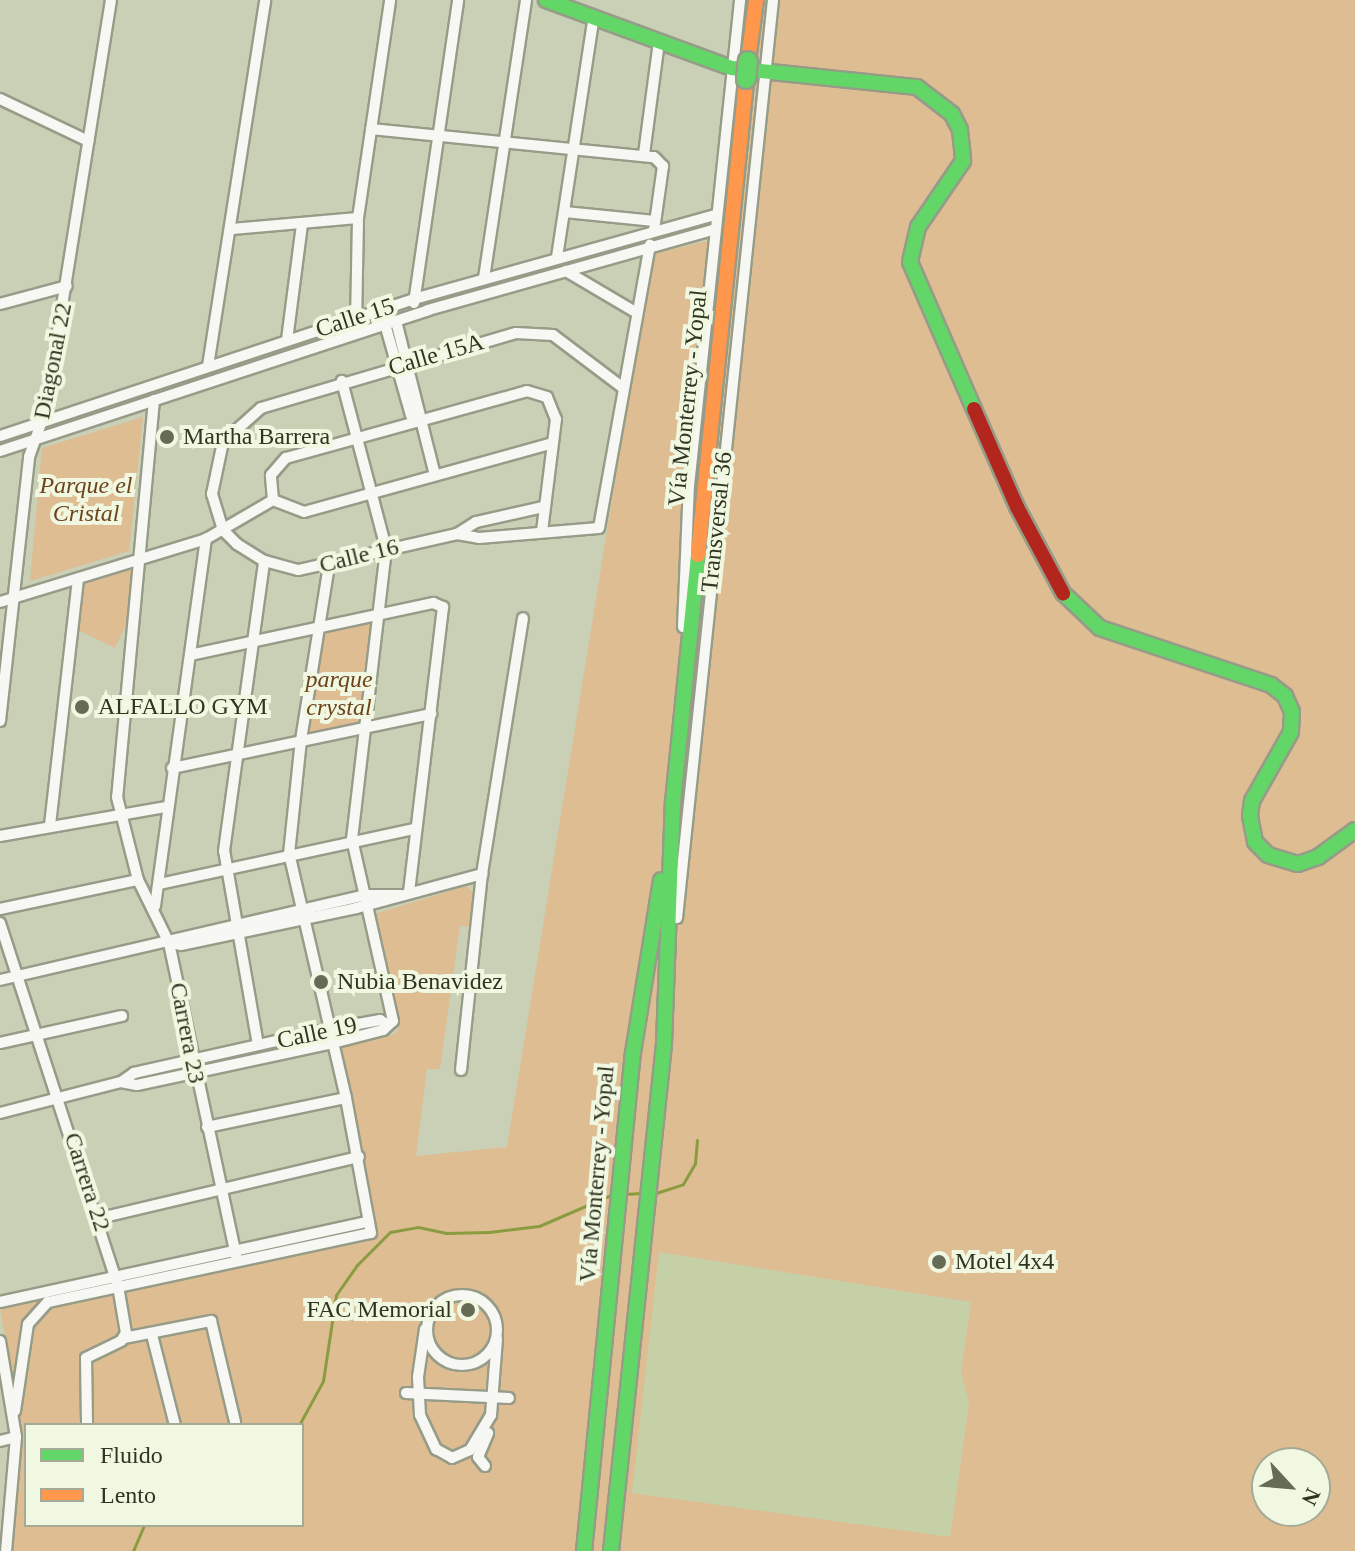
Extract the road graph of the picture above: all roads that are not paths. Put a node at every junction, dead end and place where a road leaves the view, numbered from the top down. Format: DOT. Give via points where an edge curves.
graph roads {
  1 [pos="111,0"];
  2 [pos="265,0"];
  3 [pos="390,0"];
  4 [pos="458,0"];
  5 [pos="526,0"];
  6 [pos="546,0"];
  7 [pos="740,0"];
  8 [pos="756,0"];
  9 [pos="773,0"];
  10 [pos="594,16"];
  11 [pos="659,41"];
  12 [pos="742,69"];
  13 [pos="765,72"];
  14 [pos="0,99"];
  15 [pos="371,129"];
  16 [pos="438,135"];
  17 [pos="506,140"];
  18 [pos="88,141"];
  19 [pos="575,146"];
  20 [pos="644,154"];
  21 [pos="565,212"];
  22 [pos="715,215"];
  23 [pos="358,218"];
  24 [pos="302,224"];
  25 [pos="654,226"];
  26 [pos="232,229"];
  27 [pos="713,230"];
  28 [pos="650,245"];
  29 [pos="557,257"];
  30 [pos="539,262"];
  31 [pos="566,271"];
  32 [pos="484,278"];
  33 [pos="541,278"];
  34 [pos="67,286"];
  35 [pos="414,299"];
  36 [pos="0,304"];
  37 [pos="637,313"];
  38 [pos="415,315"];
  39 [pos="355,319"];
  40 [pos="391,323"];
  41 [pos="360,333"];
  42 [pos="287,340"];
  43 [pos="402,365"];
  44 [pos="208,366"];
  45 [pos="342,381"];
  46 [pos="623,388"];
  47 [pos="154,400"];
  48 [pos="43,420"];
  49 [pos="419,420"];
  50 [pos="0,421"];
  51 [pos="2,435"];
  52 [pos="357,435"];
  53 [pos="36,439"];
  54 [pos="552,443"];
  55 [pos="0,451"];
  56 [pos="435,475"];
  57 [pos="372,491"];
  58 [pos="273,500"];
  59 [pos="543,507"];
  60 [pos="223,530"];
  61 [pos="542,532"];
  62 [pos="457,534"];
  63 [pos="206,539"];
  64 [pos="386,548"];
  65 [pos="143,557"];
  66 [pos="264,561"];
  67 [pos="329,565"];
  68 [pos="78,579"];
  69 [pos="17,596"];
  70 [pos="0,602"];
  71 [pos="380,613"];
  72 [pos="523,618"];
  73 [pos="318,626"];
  74 [pos="255,644"];
  75 [pos="190,655"];
  76 [pos="682,713"];
  77 [pos="431,714"];
  78 [pos="0,721"];
  79 [pos="364,725"];
  80 [pos="301,740"];
  81 [pos="234,757"];
  82 [pos="172,768"];
  83 [pos="673,802"];
  84 [pos="167,807"];
  85 [pos="120,813"];
  86 [pos="50,825"];
  87 [pos="414,829"];
  88 [pos="1355,830"];
  89 [pos="0,836"];
  90 [pos="352,839"];
  91 [pos="289,854"];
  92 [pos="226,868"];
  93 [pos="482,874"];
  94 [pos="138,880"];
  95 [pos="159,884"];
  96 [pos="404,894"];
  97 [pos="366,901"];
  98 [pos="155,906"];
  99 [pos="0,909"];
  100 [pos="305,914"];
  101 [pos="0,923"];
  102 [pos="238,928"];
  103 [pos="169,943"];
  104 [pos="18,977"];
  105 [pos="0,980"];
  106 [pos="122,1016"];
  107 [pos="387,1024"];
  108 [pos="330,1029"];
  109 [pos="40,1034"];
  110 [pos="0,1043"];
  111 [pos="333,1043"];
  112 [pos="664,1044"];
  113 [pos="258,1045"];
  114 [pos="193,1066"];
  115 [pos="461,1070"];
  116 [pos="346,1098"];
  117 [pos="61,1100"];
  118 [pos="0,1113"];
  119 [pos="207,1127"];
  120 [pos="359,1157"];
  121 [pos="220,1188"];
  122 [pos="100,1218"];
  123 [pos="370,1228"];
  124 [pos="234,1248"];
  125 [pos="237,1260"];
  126 [pos="115,1273"];
  127 [pos="118,1286"];
  128 [pos="0,1302"];
  129 [pos="425,1329"];
  130 [pos="152,1335"];
  131 [pos="124,1338"];
  132 [pos="497,1339"];
  133 [pos="0,1341"];
  134 [pos="406,1393"];
  135 [pos="418,1394"];
  136 [pos="509,1398"];
  137 [pos="495,1401"];
  138 [pos="15,1411"];
  139 [pos="235,1422"];
  140 [pos="87,1423"];
  141 [pos="174,1423"];
  142 [pos="16,1437"];
  143 [pos="0,1441"];
  144 [pos="485,1466"];
  145 [pos="6,1505"];
  146 [pos="6,1551"];
  147 [pos="584,1551"];
  148 [pos="611,1551"];
  1 -- 18 [label="street, Diagonal 22"];
  2 -- 26 [label="street"];
  3 -- 15 [label="street"];
  4 -- 16 [label="street"];
  5 -- 17 [label="street"];
  6 -- 10 [label="main road"];
  7 -- 12 [label="street, Transversal 36"];
  8 -- 12 [label="main road, Vía Monterrey - Yopal"];
  9 -- 13 [label="street, Transversal 36"];
  10 -- 11 [label="main road"];
  10 -- 19 [label="street"];
  11 -- 12 [label="main road"];
  11 -- 20 [label="street"];
  12 -- 13 [label="main road"];
  12 -- 22 [label="street, Transversal 36"];
  12 -- 76 [label="main road, Vía Monterrey - Yopal"];
  13 -- 88 [label="main road" via="917,87 952,114 960,130 963,161 918,227 910,262 1017,507 1068,602 1100,628 1271,685 1285,696 1292,712 1291,732 1252,801 1250,816 1255,842 1268,855 1298,864 1318,857"];
  13 -- 112 [label="street, Transversal 36"];
  14 -- 18 [label="street"];
  15 -- 16 [label="street"];
  15 -- 23 [label="street"];
  16 -- 17 [label="street"];
  16 -- 35 [label="street"];
  17 -- 19 [label="street"];
  17 -- 32 [label="street"];
  18 -- 34 [label="street, Diagonal 22"];
  19 -- 20 [label="street"];
  19 -- 21 [label="street"];
  20 -- 25 [label="street" via="663,166"];
  21 -- 25 [label="street"];
  21 -- 29 [label="street"];
  22 -- 25 [label="street, Calle 15"];
  22 -- 27 [label="street, Transversal 36"];
  23 -- 24 [label="street"];
  23 -- 39 [label="street"];
  24 -- 26 [label="street"];
  24 -- 42 [label="street"];
  25 -- 29 [label="street, Calle 15"];
  26 -- 44 [label="street"];
  27 -- 28 [label="street, Calle 15"];
  27 -- 76 [label="street, Transversal 36" via="684,552"];
  28 -- 31 [label="street, Calle 15"];
  28 -- 37 [label="street"];
  29 -- 30 [label="street, Calle 15"];
  30 -- 32 [label="street, Calle 15"];
  30 -- 33 [label="street"];
  31 -- 33 [label="street, Calle 15"];
  31 -- 37 [label="street"];
  32 -- 35 [label="street, Calle 15"];
  33 -- 38 [label="street, Calle 15"];
  34 -- 36 [label="street"];
  34 -- 48 [label="street, Diagonal 22"];
  35 -- 38 [label="street"];
  35 -- 39 [label="street, Calle 15"];
  37 -- 46 [label="street"];
  38 -- 40 [label="street, Calle 15"];
  39 -- 41 [label="street"];
  39 -- 42 [label="street, Calle 15"];
  40 -- 41 [label="street, Calle 15"];
  40 -- 43 [label="street"];
  41 -- 47 [label="street, Calle 15"];
  42 -- 44 [label="street, Calle 15"];
  43 -- 45 [label="street, Calle 15A"];
  43 -- 46 [label="street, Calle 15A" via="541,330 581,352"];
  43 -- 49 [label="street"];
  44 -- 48 [label="street, Calle 15"];
  45 -- 52 [label="street"];
  45 -- 60 [label="street, Calle 15A" via="261,408 239,422 223,442 212,494"];
  46 -- 61 [label="street" via="602,521 593,531"];
  47 -- 53 [label="street, Calle 15"];
  47 -- 65 [label="street, Carrera 23"];
  48 -- 51 [label="street, Calle 15"];
  48 -- 53 [label="street, Diagonal 22"];
  49 -- 52 [label="street"];
  49 -- 54 [label="street" via="527,391 547,397 556,419"];
  49 -- 56 [label="street"];
  50 -- 51 [label="street"];
  52 -- 57 [label="street"];
  52 -- 58 [label="street" via="278,464 270,484"];
  53 -- 55 [label="street, Calle 15"];
  53 -- 69 [label="street, Diagonal 22" via="29,457"];
  54 -- 56 [label="street"];
  54 -- 59 [label="street"];
  56 -- 57 [label="street"];
  57 -- 58 [label="street" via="304,512"];
  57 -- 64 [label="street"];
  58 -- 60 [label="street"];
  59 -- 61 [label="street"];
  59 -- 62 [label="street, Calle 16" via="476,522"];
  60 -- 63 [label="street"];
  60 -- 66 [label="street, Calle 16"];
  61 -- 62 [label="street"];
  62 -- 64 [label="street, Calle 16"];
  63 -- 65 [label="street"];
  63 -- 75 [label="street"];
  64 -- 67 [label="street, Calle 16"];
  64 -- 71 [label="street"];
  65 -- 68 [label="street"];
  65 -- 85 [label="street, Carrera 23" via="116,781"];
  66 -- 67 [label="street, Calle 16" via="298,570"];
  66 -- 74 [label="street"];
  67 -- 73 [label="street"];
  68 -- 69 [label="street"];
  68 -- 86 [label="street"];
  69 -- 70 [label="street"];
  69 -- 78 [label="street, Diagonal 22"];
  71 -- 73 [label="street"];
  71 -- 77 [label="street" via="433,603 445,613"];
  71 -- 79 [label="street"];
  72 -- 93 [label="street"];
  73 -- 74 [label="street"];
  73 -- 80 [label="street"];
  74 -- 75 [label="street"];
  74 -- 81 [label="street"];
  75 -- 82 [label="street"];
  76 -- 83 [label="main road, Vía Monterrey - Yopal"];
  77 -- 79 [label="street"];
  77 -- 87 [label="street"];
  79 -- 80 [label="street"];
  79 -- 90 [label="street"];
  80 -- 81 [label="street"];
  80 -- 91 [label="street"];
  81 -- 82 [label="street"];
  81 -- 92 [label="street"];
  82 -- 84 [label="street"];
  83 -- 112 [label="main road, Vía Monterrey - Yopal"];
  83 -- 147 [label="main road, Vía Monterrey - Yopal" via="632,1059"];
  84 -- 85 [label="street"];
  84 -- 95 [label="street"];
  85 -- 86 [label="street"];
  85 -- 94 [label="street, Carrera 23"];
  86 -- 89 [label="street"];
  87 -- 90 [label="street"];
  87 -- 96 [label="street"];
  90 -- 91 [label="street"];
  90 -- 97 [label="street"];
  91 -- 92 [label="street"];
  91 -- 100 [label="street"];
  92 -- 95 [label="street"];
  92 -- 102 [label="street"];
  93 -- 96 [label="street"];
  93 -- 115 [label="street"];
  94 -- 98 [label="street, Carrera 23"];
  94 -- 99 [label="street"];
  95 -- 98 [label="street"];
  96 -- 97 [label="street"];
  97 -- 100 [label="street"];
  97 -- 107 [label="street" via="394,1014"];
  98 -- 103 [label="street, Carrera 23"];
  100 -- 102 [label="street"];
  100 -- 108 [label="street"];
  101 -- 104 [label="street, Carrera 22"];
  102 -- 103 [label="street"];
  102 -- 113 [label="street"];
  103 -- 104 [label="street"];
  103 -- 114 [label="street, Carrera 23"];
  104 -- 105 [label="street"];
  104 -- 109 [label="street, Carrera 22"];
  106 -- 109 [label="street"];
  107 -- 108 [label="street, Calle 19" via="380,1020"];
  107 -- 111 [label="street, Calle 19" via="383,1030"];
  108 -- 111 [label="street"];
  108 -- 113 [label="street, Calle 19"];
  109 -- 110 [label="street"];
  109 -- 117 [label="street, Carrera 22"];
  111 -- 114 [label="street, Calle 19"];
  111 -- 116 [label="street"];
  112 -- 148 [label="main road, Vía Monterrey - Yopal"];
  113 -- 114 [label="street, Calle 19"];
  114 -- 117 [label="street, Calle 19" via="134,1073"];
  114 -- 119 [label="street, Carrera 23"];
  116 -- 119 [label="street"];
  116 -- 120 [label="street"];
  117 -- 118 [label="street, Calle 19"];
  117 -- 122 [label="street, Carrera 22"];
  119 -- 121 [label="street, Carrera 23"];
  120 -- 121 [label="street"];
  120 -- 123 [label="street"];
  121 -- 122 [label="street"];
  121 -- 124 [label="street, Carrera 23"];
  122 -- 126 [label="street, Carrera 22"];
  123 -- 124 [label="street"];
  123 -- 125 [label="street"];
  124 -- 125 [label="street, Carrera 23"];
  124 -- 126 [label="street"];
  125 -- 127 [label="street"];
  126 -- 127 [label="street, Carrera 22"];
  126 -- 128 [label="street"];
  127 -- 131 [label="street, Carrera 22"];
  127 -- 138 [label="street" via="48,1302 32,1315"];
  129 -- 132 [label="street" via="433,1350 455,1363 484,1358"];
  129 -- 132 [label="street" via="437,1304 462,1296 491,1311"];
  129 -- 135 [label="street"];
  130 -- 131 [label="street"];
  130 -- 139 [label="street" via="211,1321"];
  130 -- 141 [label="street"];
  131 -- 140 [label="street" via="86,1358"];
  132 -- 137 [label="street"];
  133 -- 138 [label="street"];
  134 -- 135 [label="street"];
  135 -- 137 [label="street"];
  135 -- 137 [label="street" via="426,1433 439,1453 452,1458 474,1445"];
  136 -- 137 [label="street"];
  137 -- 144 [label="street" via="478,1457"];
  138 -- 142 [label="street"];
  142 -- 143 [label="street"];
  142 -- 145 [label="street"];
  145 -- 146 [label="street"];
}
